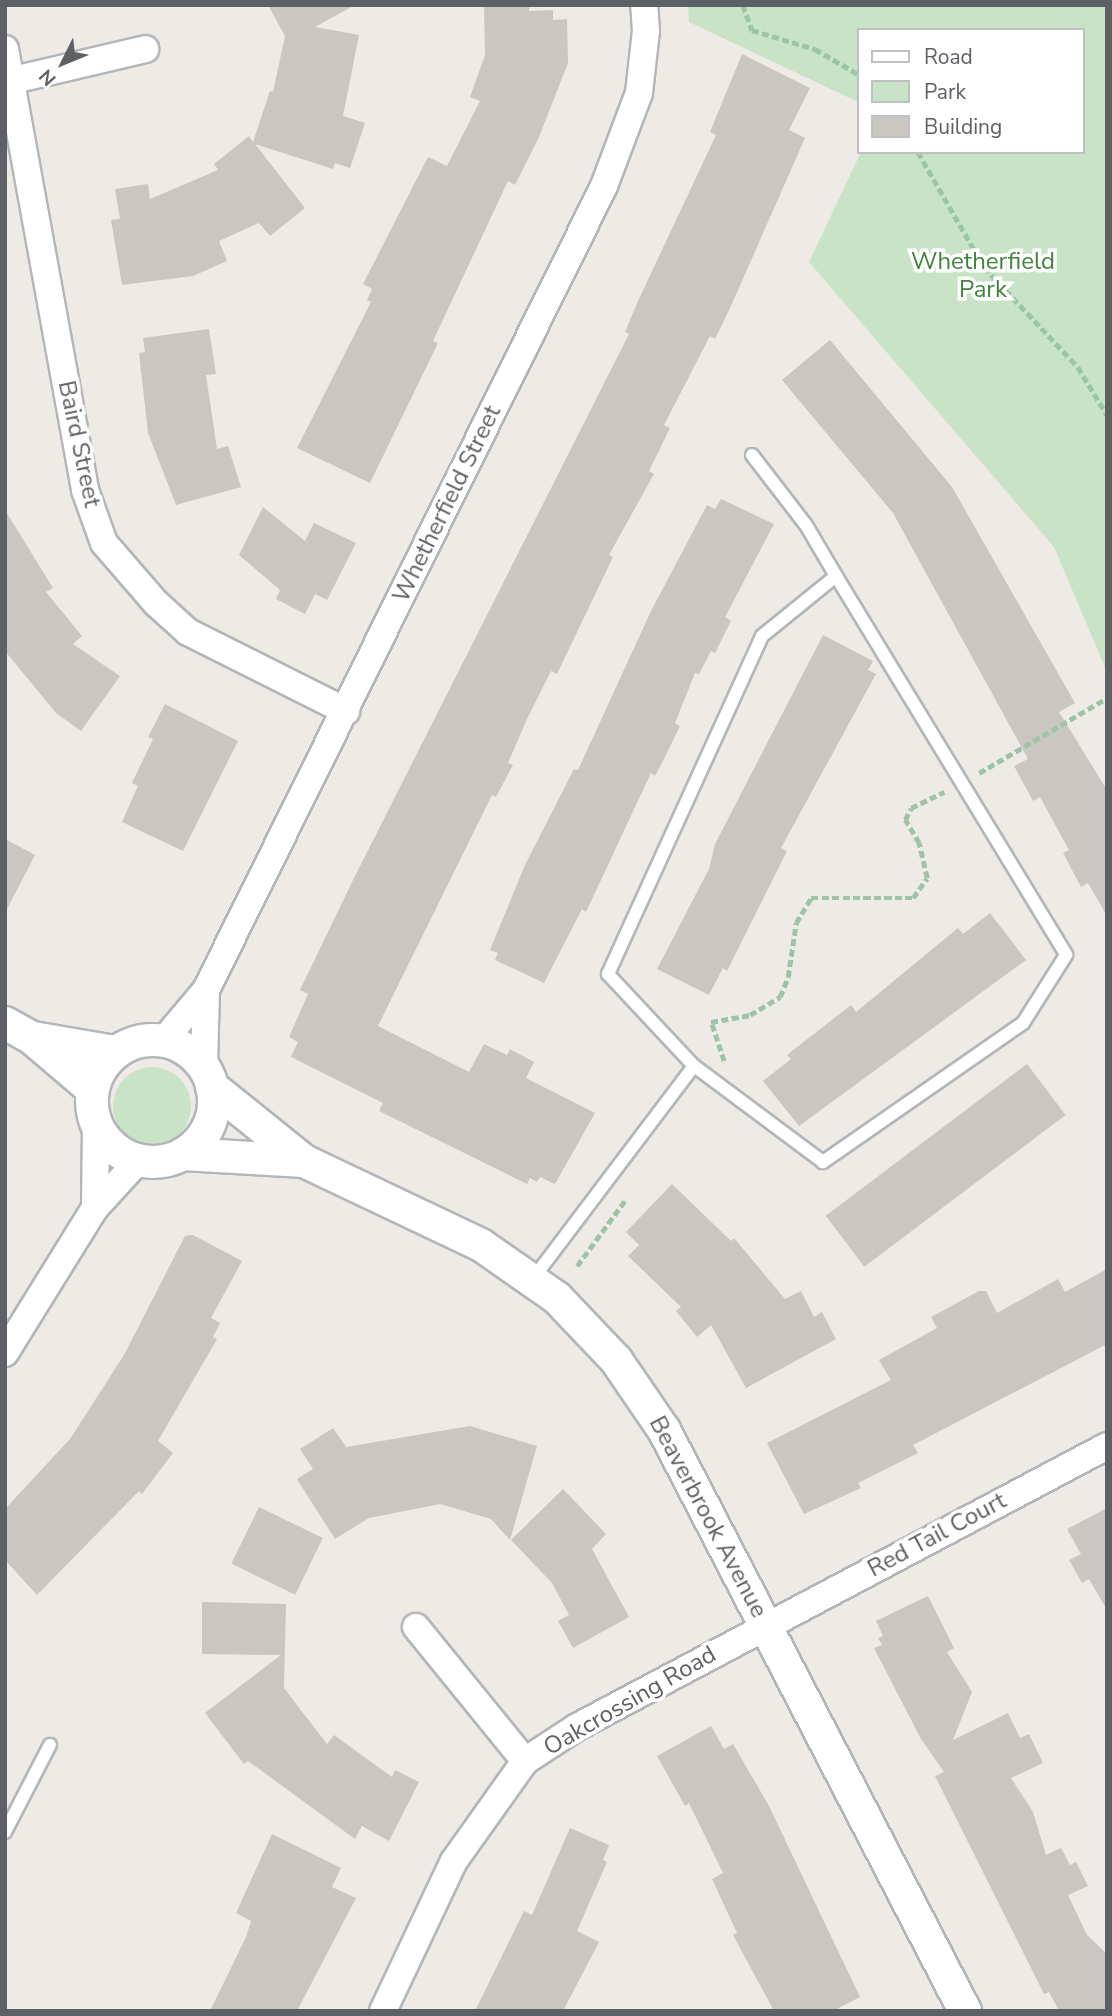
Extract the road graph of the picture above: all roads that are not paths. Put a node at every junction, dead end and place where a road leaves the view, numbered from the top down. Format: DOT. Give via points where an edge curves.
graph roads {
  1 [pos="644,5"];
  2 [pos="145,48"];
  3 [pos="5,49"];
  4 [pos="9,80"];
  5 [pos="752,455"];
  6 [pos="836,576"];
  7 [pos="346,711"];
  8 [pos="206,990"];
  9 [pos="19,1031"];
  10 [pos="164,1040"];
  11 [pos="115,1052"];
  12 [pos="694,1066"];
  13 [pos="208,1076"];
  14 [pos="92,1089"];
  15 [pos="96,1127"];
  16 [pos="183,1154"];
  17 [pos="138,1161"];
  18 [pos="304,1161"];
  19 [pos="95,1208"];
  20 [pos="532,1280"];
  21 [pos="5,1353"];
  22 [pos="1107,1446"];
  23 [pos="766,1624"];
  24 [pos="416,1627"];
  25 [pos="50,1745"];
  26 [pos="526,1761"];
  27 [pos="5,1832"];
  28 [pos="383,2011"];
  29 [pos="965,2011"];
  1 -- 7 [label="street, Whetherfield Street" via="639,93 604,186"];
  2 -- 4 [label="street"];
  3 -- 4 [label="street, Baird Street"];
  4 -- 7 [label="street, Baird Street" via="85,490 104,543 188,632"];
  5 -- 6 [label="lane" via="806,525"];
  6 -- 12 [label="lane" via="762,636 608,974"];
  6 -- 12 [label="lane" via="1066,955 1023,1023 823,1162"];
  7 -- 8 [label="street, Whetherfield Street"];
  8 -- 10 [label="street, Whetherfield Street"];
  8 -- 13 [label="street, Whetherfield Street"];
  9 -- 11 [label="street"];
  9 -- 14 [label="street"];
  10 -- 11 [label="street" via="138,1041"];
  10 -- 13 [label="street" via="186,1049"];
  11 -- 14 [label="street"];
  12 -- 20 [label="lane"];
  13 -- 16 [label="street" via="213,1112 202,1137"];
  13 -- 18 [label="street, Beaverbrook Avenue"];
  14 -- 15 [label="street"];
  15 -- 17 [label="street" via="110,1145"];
  15 -- 19 [label="street"];
  16 -- 17 [label="street"];
  16 -- 18 [label="street, Beaverbrook Avenue"];
  17 -- 19 [label="street"];
  18 -- 20 [label="street, Beaverbrook Avenue" via="481,1245"];
  19 -- 21 [label="street"];
  20 -- 23 [label="street, Beaverbrook Avenue" via="557,1298 616,1360 664,1430"];
  22 -- 23 [label="street, Red Tail Court"];
  23 -- 26 [label="street, Oakcrossing Road" via="577,1727"];
  23 -- 29 [label="street, Beaverbrook Avenue"];
  24 -- 26 [label="street"];
  25 -- 27 [label="lane"];
  26 -- 28 [label="street, Oakcrossing Road" via="454,1861"];
}
